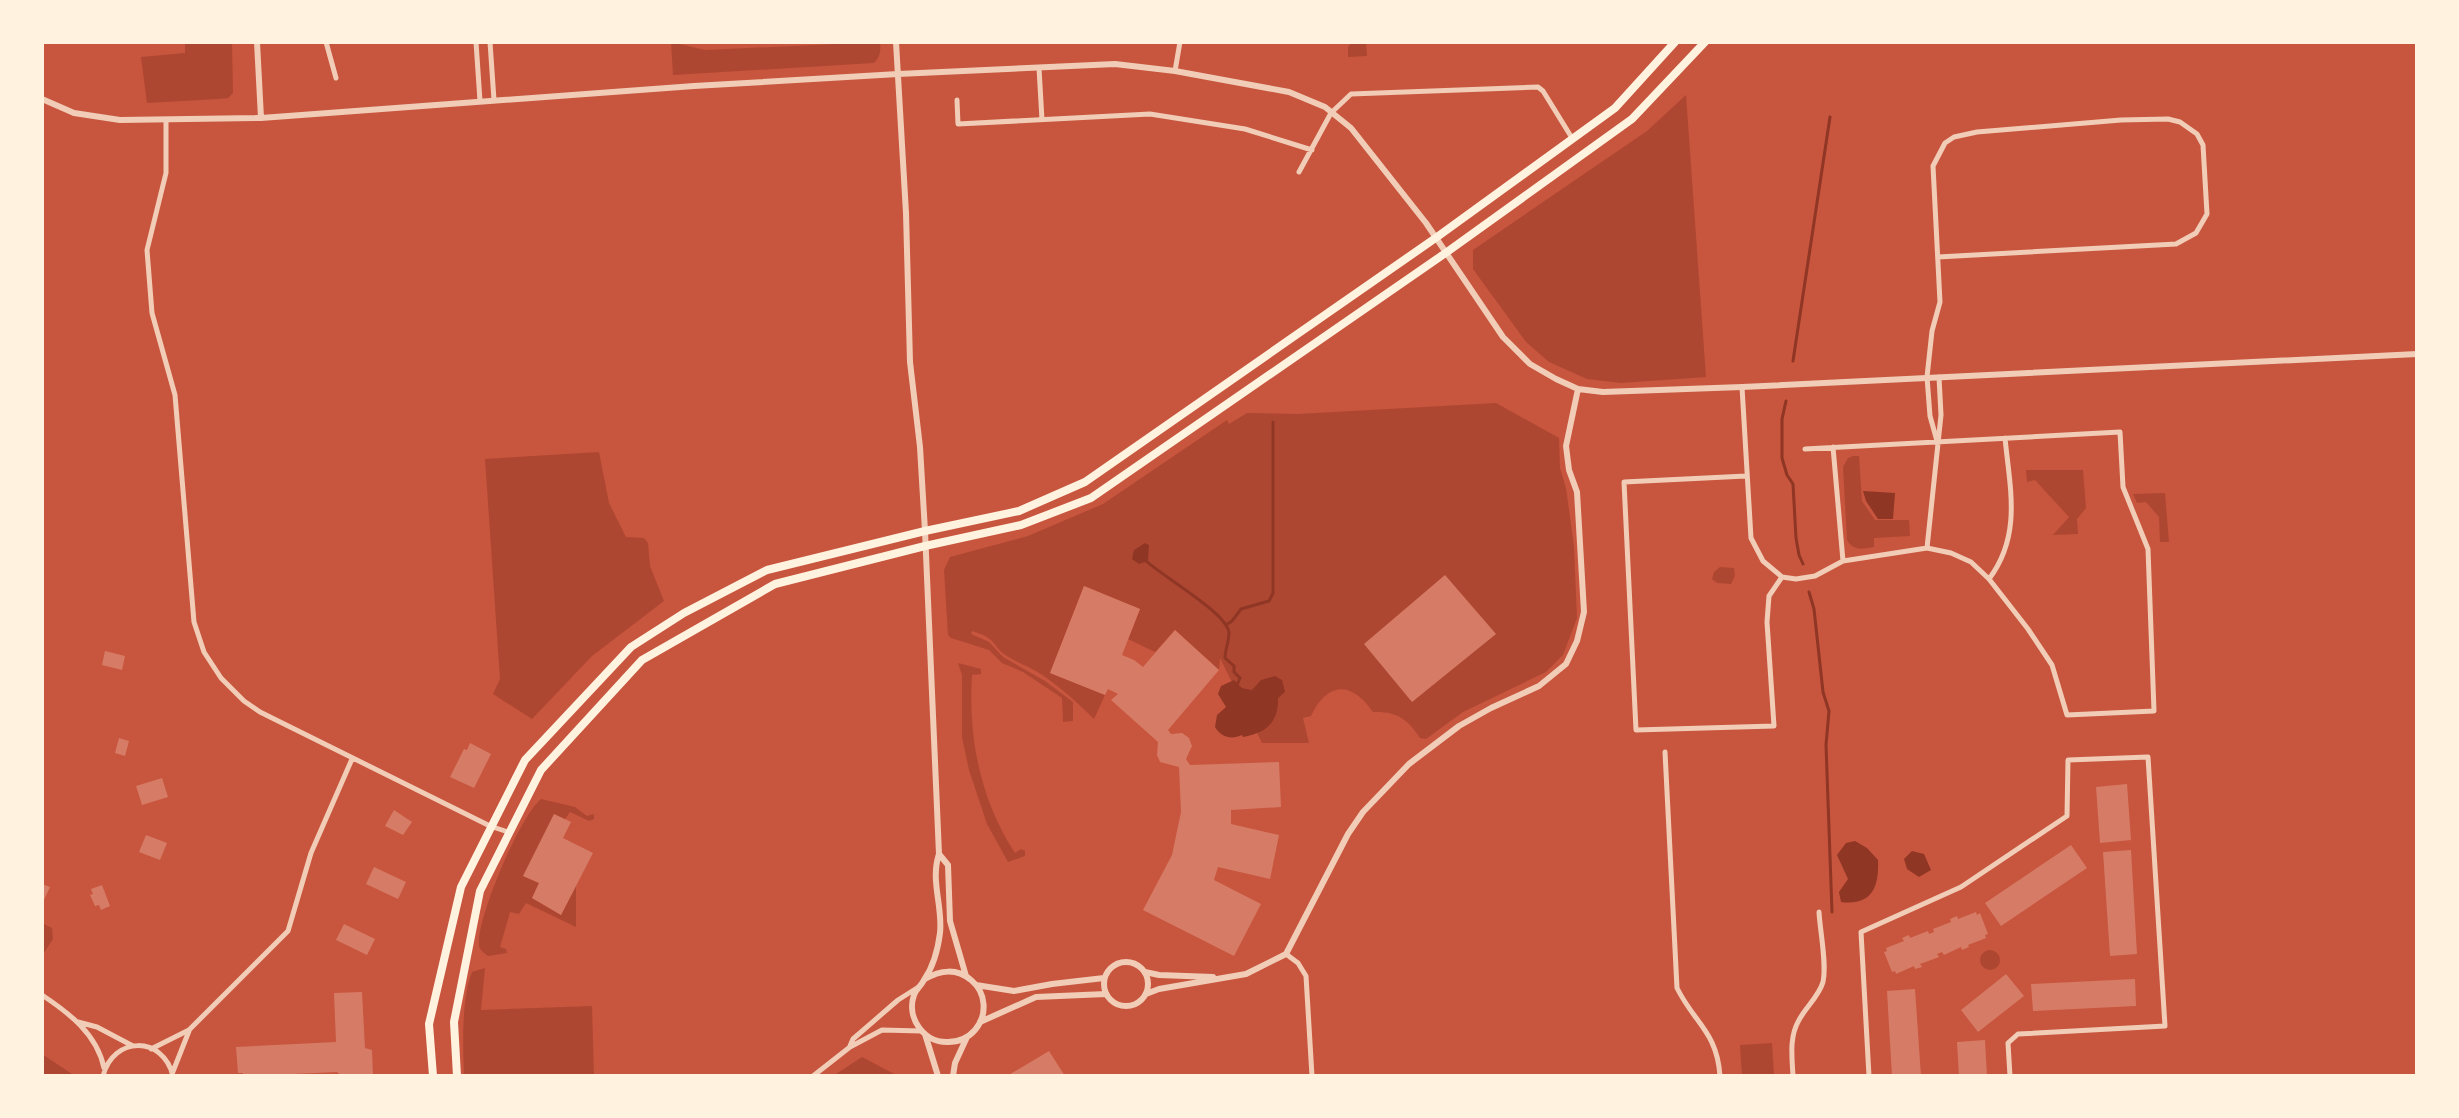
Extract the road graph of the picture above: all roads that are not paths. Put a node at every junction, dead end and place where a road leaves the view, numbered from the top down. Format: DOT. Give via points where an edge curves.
graph roads {
  1 [pos="257,42"];
  2 [pos="326,42"];
  3 [pos="476,42"];
  4 [pos="490,42"];
  5 [pos="896,42"];
  6 [pos="1180,42"];
  7 [pos="1675,42"];
  8 [pos="1705,42"];
  9 [pos="1039,68"];
  10 [pos="1175,71"];
  11 [pos="898,74"];
  12 [pos="336,78"];
  13 [pos="42,99"];
  14 [pos="494,100"];
  15 [pos="957,100"];
  16 [pos="480,101"];
  17 [pos="1331,113"];
  18 [pos="261,118"];
  19 [pos="1042,120"];
  20 [pos="166,121"];
  21 [pos="1572,139"];
  22 [pos="1312,150"];
  23 [pos="1299,172"];
  24 [pos="1442,245"];
  25 [pos="1938,257"];
  26 [pos="2417,354"];
  27 [pos="1927,377"];
  28 [pos="1939,377"];
  29 [pos="1742,387"];
  30 [pos="1578,389"];
  31 [pos="2005,438"];
  32 [pos="1937,441"];
  33 [pos="1833,447"];
  34 [pos="1805,449"];
  35 [pos="1746,476"];
  36 [pos="925,531"];
  37 [pos="925,546"];
  38 [pos="1927,548"];
  39 [pos="1843,561"];
  40 [pos="1782,577"];
  41 [pos="1989,579"];
  42 [pos="1665,752"];
  43 [pos="352,759"];
  44 [pos="490,826"];
  45 [pos="508,832"];
  46 [pos="939,854"];
  47 [pos="1819,912"];
  48 [pos="1286,954"];
  49 [pos="1145,972"];
  50 [pos="966,976"];
  51 [pos="1104,978"];
  52 [pos="1221,978"];
  53 [pos="925,979"];
  54 [pos="976,985"];
  55 [pos="918,987"];
  56 [pos="1106,994"];
  57 [pos="1146,994"];
  58 [pos="42,995"];
  59 [pos="77,1021"];
  60 [pos="980,1022"];
  61 [pos="189,1030"];
  62 [pos="923,1033"];
  63 [pos="967,1037"];
  64 [pos="133,1046"];
  65 [pos="850,1047"];
  66 [pos="151,1049"];
  67 [pos="103,1073"];
  68 [pos="172,1075"];
  69 [pos="433,1076"];
  70 [pos="457,1076"];
  71 [pos="813,1076"];
  72 [pos="938,1076"];
  73 [pos="953,1076"];
  74 [pos="1312,1076"];
  75 [pos="1720,1076"];
  76 [pos="1793,1076"];
  77 [pos="1869,1076"];
  78 [pos="2010,1076"];
  1 -- 18 [label="street"];
  2 -- 12 [label="street"];
  3 -- 16 [label="street"];
  4 -- 14 [label="street"];
  5 -- 11 [label="street"];
  6 -- 10 [label="street"];
  7 -- 21 [label="main road" via="1615,108"];
  8 -- 24 [label="main road" via="1632,119"];
  9 -- 10 [label="street" via="1115,64"];
  9 -- 11 [label="street"];
  9 -- 19 [label="street"];
  10 -- 17 [label="street" via="1289,92"];
  11 -- 14 [label="street"];
  11 -- 36 [label="street" via="910,362"];
  13 -- 20 [label="street" via="74,113"];
  14 -- 16 [label="street"];
  15 -- 19 [label="street" via="958,124"];
  16 -- 18 [label="street"];
  17 -- 21 [label="street" via="1351,94 1538,87"];
  17 -- 22 [label="street"];
  17 -- 24 [label="street" via="1351,128"];
  18 -- 20 [label="street"];
  19 -- 22 [label="street" via="1150,114 1245,129"];
  20 -- 43 [label="street" via="166,173 147,250 152,313 175,395 192,608 204,652 231,690 260,712"];
  21 -- 24 [label="main road"];
  22 -- 23 [label="street"];
  24 -- 30 [label="street" via="1503,337 1530,364"];
  24 -- 36 [label="main road" via="1085,482 1019,511"];
  24 -- 37 [label="main road" via="1091,498 1021,525"];
  25 -- 25 [label="street" via="1933,166 1954,137 2168,119 2189,127 2203,145 2207,214 2196,233 2176,244"];
  25 -- 27 [label="street" via="1940,302"];
  26 -- 28 [label="street"];
  27 -- 28 [label="street"];
  27 -- 29 [label="street"];
  27 -- 32 [label="street"];
  28 -- 32 [label="street"];
  29 -- 30 [label="street"];
  29 -- 35 [label="street"];
  30 -- 48 [label="street" via="1566,446 1577,492 1584,612 1570,658 1548,681 1459,726 1409,764 1348,834"];
  31 -- 32 [label="street"];
  31 -- 41 [label="street" via="2012,518 2007,548"];
  31 -- 41 [label="street" via="2120,432 2123,487 2148,549 2154,711 2067,715 2052,665"];
  32 -- 33 [label="street"];
  32 -- 38 [label="street"];
  33 -- 34 [label="street"];
  33 -- 39 [label="street"];
  35 -- 40 [label="street" via="1751,538 1763,561"];
  35 -- 40 [label="street" via="1624,482 1636,730 1774,726 1767,622 1769,596"];
  36 -- 37 [label="street"];
  36 -- 44 [label="main road" via="767,570 631,647 525,760"];
  37 -- 45 [label="main road" via="775,584 642,660 541,770"];
  37 -- 46 [label="street"];
  38 -- 39 [label="street"];
  38 -- 41 [label="street" via="1971,562"];
  39 -- 40 [label="street" via="1815,576"];
  42 -- 75 [label="street" via="1677,988 1687,1009 1706,1028 1718,1054"];
  43 -- 44 [label="street"];
  43 -- 61 [label="street" via="311,853 288,931"];
  44 -- 45 [label="street"];
  44 -- 69 [label="main road" via="461,887 429,1024"];
  45 -- 70 [label="main road" via="480,891 454,1022"];
  46 -- 50 [label="street" via="948,865 952,932"];
  46 -- 53 [label="street" via="935,879 940,934"];
  47 -- 76 [label="street" via="1824,980 1794,1032"];
  48 -- 52 [label="street" via="1246,974"];
  48 -- 74 [label="street" via="1306,976"];
  49 -- 51 [label="street" via="1126,961 1112,966"];
  49 -- 52 [label="street"];
  49 -- 57 [label="street"];
  50 -- 53 [label="street" via="945,971"];
  50 -- 54 [label="street"];
  51 -- 54 [label="street" via="1014,991"];
  51 -- 56 [label="street"];
  52 -- 57 [label="street"];
  53 -- 55 [label="street"];
  54 -- 60 [label="street" via="984,1007"];
  55 -- 62 [label="street" via="912,1009"];
  55 -- 65 [label="street" via="853,1039"];
  56 -- 57 [label="street" via="1124,1006"];
  56 -- 60 [label="street" via="1036,997"];
  58 -- 59 [label="street"];
  59 -- 64 [label="street"];
  59 -- 67 [label="street" via="98,1050"];
  60 -- 63 [label="street"];
  61 -- 66 [label="street"];
  61 -- 68 [label="street"];
  62 -- 63 [label="street" via="941,1042"];
  62 -- 65 [label="street" via="882,1030"];
  62 -- 72 [label="street"];
  63 -- 73 [label="street"];
  64 -- 66 [label="street"];
  64 -- 67 [label="street" via="112,1057"];
  65 -- 71 [label="street"];
  66 -- 68 [label="street" via="165,1059"];
  77 -- 78 [label="street" via="1861,932 1961,887 2067,816 2068,760 2148,757 2165,1026 2014,1036 2008,1043"];
}
